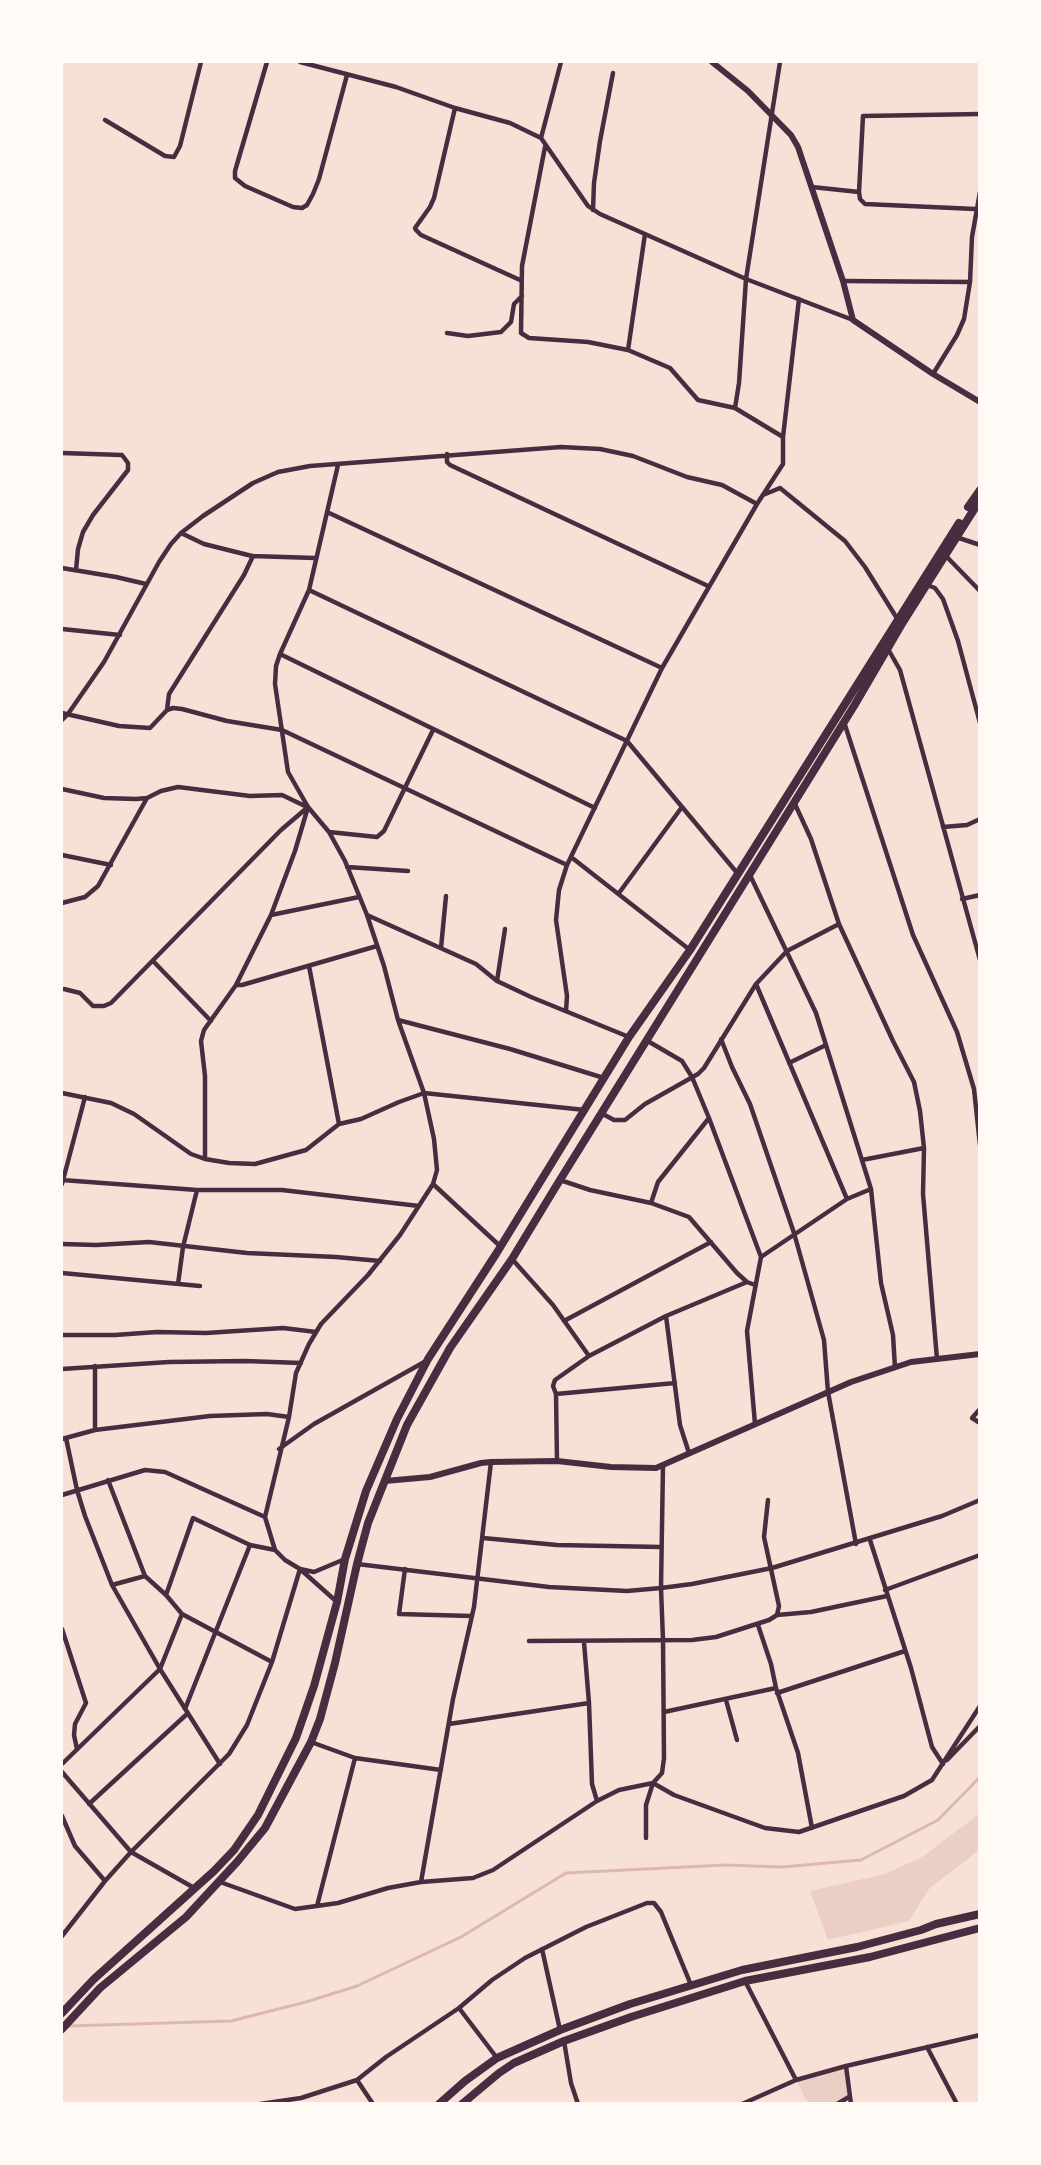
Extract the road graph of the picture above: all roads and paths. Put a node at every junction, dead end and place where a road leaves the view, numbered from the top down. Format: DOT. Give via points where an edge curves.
graph roads {
  1 [pos="201,62"];
  2 [pos="267,62"];
  3 [pos="300,62"];
  4 [pos="308,62"];
  5 [pos="561,62"];
  6 [pos="712,62"];
  7 [pos="780,62"];
  8 [pos="613,73"];
  9 [pos="347,75"];
  10 [pos="455,108"];
  11 [pos="980,114"];
  12 [pos="772,117"];
  13 [pos="105,120"];
  14 [pos="541,138"];
  15 [pos="545,146"];
  16 [pos="812,187"];
  17 [pos="859,192"];
  18 [pos="980,192"];
  19 [pos="975,209"];
  20 [pos="593,210"];
  21 [pos="645,234"];
  22 [pos="746,279"];
  23 [pos="520,280"];
  24 [pos="843,281"];
  25 [pos="970,282"];
  26 [pos="522,296"];
  27 [pos="799,299"];
  28 [pos="853,320"];
  29 [pos="447,333"];
  30 [pos="628,350"];
  31 [pos="933,374"];
  32 [pos="980,402"];
  33 [pos="735,408"];
  34 [pos="783,437"];
  35 [pos="62,453"];
  36 [pos="447,454"];
  37 [pos="338,465"];
  38 [pos="980,490"];
  39 [pos="763,495"];
  40 [pos="980,500"];
  41 [pos="757,504"];
  42 [pos="327,512"];
  43 [pos="180,533"];
  44 [pos="956,537"];
  45 [pos="980,545"];
  46 [pos="945,555"];
  47 [pos="253,556"];
  48 [pos="315,558"];
  49 [pos="62,568"];
  50 [pos="76,570"];
  51 [pos="146,584"];
  52 [pos="927,585"];
  53 [pos="708,586"];
  54 [pos="309,590"];
  55 [pos="980,591"];
  56 [pos="898,620"];
  57 [pos="62,629"];
  58 [pos="120,635"];
  59 [pos="888,649"];
  60 [pos="280,654"];
  61 [pos="662,668"];
  62 [pos="167,710"];
  63 [pos="62,713"];
  64 [pos="68,714"];
  65 [pos="62,720"];
  66 [pos="844,722"];
  67 [pos="980,723"];
  68 [pos="282,730"];
  69 [pos="433,730"];
  70 [pos="627,741"];
  71 [pos="62,789"];
  72 [pos="405,790"];
  73 [pos="147,798"];
  74 [pos="794,802"];
  75 [pos="308,807"];
  76 [pos="682,807"];
  77 [pos="595,808"];
  78 [pos="980,819"];
  79 [pos="943,827"];
  80 [pos="329,832"];
  81 [pos="62,855"];
  82 [pos="571,857"];
  83 [pos="111,865"];
  84 [pos="567,866"];
  85 [pos="347,867"];
  86 [pos="408,871"];
  87 [pos="749,873"];
  88 [pos="738,874"];
  89 [pos="619,893"];
  90 [pos="980,895"];
  91 [pos="446,896"];
  92 [pos="359,897"];
  93 [pos="962,900"];
  94 [pos="62,903"];
  95 [pos="271,915"];
  96 [pos="367,915"];
  97 [pos="839,924"];
  98 [pos="505,929"];
  99 [pos="377,945"];
  100 [pos="441,948"];
  101 [pos="690,950"];
  102 [pos="787,951"];
  103 [pos="980,960"];
  104 [pos="153,961"];
  105 [pos="309,966"];
  106 [pos="497,981"];
  107 [pos="756,984"];
  108 [pos="236,985"];
  109 [pos="64,989"];
  110 [pos="566,1011"];
  111 [pos="398,1020"];
  112 [pos="211,1021"];
  113 [pos="629,1037"];
  114 [pos="721,1039"];
  115 [pos="646,1040"];
  116 [pos="826,1045"];
  117 [pos="789,1063"];
  118 [pos="692,1077"];
  119 [pos="604,1078"];
  120 [pos="62,1094"];
  121 [pos="424,1094"];
  122 [pos="85,1097"];
  123 [pos="585,1110"];
  124 [pos="601,1113"];
  125 [pos="709,1118"];
  126 [pos="339,1124"];
  127 [pos="980,1145"];
  128 [pos="924,1148"];
  129 [pos="205,1159"];
  130 [pos="862,1160"];
  131 [pos="560,1180"];
  132 [pos="62,1181"];
  133 [pos="434,1184"];
  134 [pos="871,1189"];
  135 [pos="197,1190"];
  136 [pos="847,1199"];
  137 [pos="651,1203"];
  138 [pos="419,1206"];
  139 [pos="794,1233"];
  140 [pos="711,1242"];
  141 [pos="62,1244"];
  142 [pos="183,1246"];
  143 [pos="500,1246"];
  144 [pos="761,1257"];
  145 [pos="512,1259"];
  146 [pos="380,1261"];
  147 [pos="62,1273"];
  148 [pos="747,1282"];
  149 [pos="178,1284"];
  150 [pos="755,1285"];
  151 [pos="200,1287"];
  152 [pos="666,1316"];
  153 [pos="564,1321"];
  154 [pos="316,1332"];
  155 [pos="62,1335"];
  156 [pos="980,1354"];
  157 [pos="589,1356"];
  158 [pos="428,1359"];
  159 [pos="937,1359"];
  160 [pos="301,1363"];
  161 [pos="95,1366"];
  162 [pos="895,1368"];
  163 [pos="62,1369"];
  164 [pos="675,1383"];
  165 [pos="828,1392"];
  166 [pos="556,1394"];
  167 [pos="980,1409"];
  168 [pos="288,1417"];
  169 [pos="980,1423"];
  170 [pos="755,1424"];
  171 [pos="95,1430"];
  172 [pos="64,1439"];
  173 [pos="279,1449"];
  174 [pos="689,1453"];
  175 [pos="557,1461"];
  176 [pos="491,1462"];
  177 [pos="663,1465"];
  178 [pos="108,1480"];
  179 [pos="385,1481"];
  180 [pos="77,1490"];
  181 [pos="62,1495"];
  182 [pos="768,1500"];
  183 [pos="980,1500"];
  184 [pos="265,1517"];
  185 [pos="483,1538"];
  186 [pos="870,1540"];
  187 [pos="856,1544"];
  188 [pos="250,1545"];
  189 [pos="661,1547"];
  190 [pos="275,1550"];
  191 [pos="980,1556"];
  192 [pos="345,1559"];
  193 [pos="357,1564"];
  194 [pos="772,1568"];
  195 [pos="300,1569"];
  196 [pos="405,1569"];
  197 [pos="145,1576"];
  198 [pos="479,1578"];
  199 [pos="112,1585"];
  200 [pos="661,1588"];
  201 [pos="885,1590"];
  202 [pos="166,1594"];
  203 [pos="887,1596"];
  204 [pos="337,1602"];
  205 [pos="182,1614"];
  206 [pos="777,1615"];
  207 [pos="471,1616"];
  208 [pos="758,1625"];
  209 [pos="62,1629"];
  210 [pos="214,1632"];
  211 [pos="663,1640"];
  212 [pos="530,1641"];
  213 [pos="584,1642"];
  214 [pos="905,1651"];
  215 [pos="272,1662"];
  216 [pos="160,1669"];
  217 [pos="777,1691"];
  218 [pos="726,1700"];
  219 [pos="589,1703"];
  220 [pos="980,1706"];
  221 [pos="186,1711"];
  222 [pos="664,1712"];
  223 [pos="449,1724"];
  224 [pos="980,1726"];
  225 [pos="737,1740"];
  226 [pos="311,1742"];
  227 [pos="77,1749"];
  228 [pos="355,1758"];
  229 [pos="62,1764"];
  230 [pos="220,1764"];
  231 [pos="943,1764"];
  232 [pos="441,1770"];
  233 [pos="62,1772"];
  234 [pos="653,1783"];
  235 [pos="597,1801"];
  236 [pos="89,1804"];
  237 [pos="62,1816"];
  238 [pos="812,1828"];
  239 [pos="646,1838"];
  240 [pos="131,1852"];
  241 [pos="105,1881"];
  242 [pos="220,1882"];
  243 [pos="421,1882"];
  244 [pos="196,1889"];
  245 [pos="317,1906"];
  246 [pos="980,1914"];
  247 [pos="980,1928"];
  248 [pos="62,1936"];
  249 [pos="542,1949"];
  250 [pos="745,1981"];
  251 [pos="690,1985"];
  252 [pos="459,2007"];
  253 [pos="62,2013"];
  254 [pos="62,2028"];
  255 [pos="560,2030"];
  256 [pos="980,2035"];
  257 [pos="564,2040"];
  258 [pos="927,2047"];
  259 [pos="497,2058"];
  260 [pos="846,2066"];
  261 [pos="357,2080"];
  262 [pos="796,2080"];
  263 [pos="849,2097"];
  264 [pos="260,2103"];
  265 [pos="374,2103"];
  266 [pos="439,2103"];
  267 [pos="462,2103"];
  268 [pos="578,2103"];
  269 [pos="742,2103"];
  270 [pos="837,2103"];
  271 [pos="851,2103"];
  272 [pos="957,2103"];
  1 -- 13 [label="street" via="174,157 165,156"];
  2 -- 9 [label="street" via="235,178 293,207 307,206 320,179"];
  3 -- 4 [label="street"];
  4 -- 9 [label="street"];
  5 -- 14 [label="street"];
  6 -- 12 [label="street"];
  7 -- 12 [label="street"];
  8 -- 20 [label="street" via="598,152"];
  9 -- 10 [label="street"];
  10 -- 14 [label="street" via="510,123"];
  10 -- 23 [label="street" via="434,198 415,228 421,235"];
  11 -- 17 [label="street" via="863,116"];
  12 -- 16 [label="street" via="798,147"];
  12 -- 22 [label="street"];
  14 -- 15 [label="street"];
  15 -- 20 [label="street"];
  15 -- 23 [label="street"];
  16 -- 17 [label="street"];
  16 -- 24 [label="street"];
  17 -- 19 [label="street" via="865,204"];
  18 -- 19 [label="street"];
  19 -- 25 [label="street"];
  20 -- 21 [label="street"];
  21 -- 22 [label="street"];
  21 -- 30 [label="street"];
  22 -- 27 [label="street"];
  22 -- 33 [label="street"];
  23 -- 26 [label="street"];
  24 -- 25 [label="street"];
  24 -- 28 [label="street"];
  25 -- 31 [label="street" via="964,319"];
  26 -- 29 [label="street" via="516,301 511,322 501,332 468,336"];
  26 -- 30 [label="street" via="520,331 525,336"];
  27 -- 28 [label="street"];
  27 -- 34 [label="street"];
  28 -- 31 [label="street"];
  30 -- 33 [label="street" via="670,368 698,400"];
  31 -- 32 [label="street"];
  33 -- 34 [label="street"];
  34 -- 39 [label="street" via="783,464"];
  35 -- 50 [label="street" via="123,455 128,463 128,471 83,532"];
  36 -- 37 [label="street"];
  36 -- 41 [label="street" via="561,447 600,449 722,485"];
  36 -- 53 [label="street" via="450,465"];
  37 -- 42 [label="street"];
  37 -- 43 [label="street" via="299,467 265,477"];
  38 -- 56 [label="main road"];
  39 -- 41 [label="street"];
  39 -- 56 [label="street" via="780,488 845,541"];
  40 -- 44 [label="main road"];
  41 -- 53 [label="street"];
  42 -- 48 [label="street"];
  42 -- 61 [label="street"];
  43 -- 47 [label="street" via="210,546"];
  43 -- 51 [label="street"];
  44 -- 45 [label="street"];
  44 -- 46 [label="main road"];
  46 -- 52 [label="main road"];
  46 -- 55 [label="street"];
  47 -- 48 [label="street"];
  47 -- 62 [label="street" via="168,694"];
  48 -- 54 [label="street"];
  49 -- 50 [label="street"];
  50 -- 51 [label="street"];
  51 -- 58 [label="street"];
  52 -- 59 [label="main road"];
  52 -- 67 [label="street" via="942,598"];
  53 -- 61 [label="street"];
  54 -- 60 [label="street"];
  54 -- 70 [label="street"];
  56 -- 88 [label="main road"];
  57 -- 58 [label="street"];
  58 -- 64 [label="street"];
  59 -- 66 [label="main road"];
  59 -- 79 [label="street" via="900,670"];
  60 -- 68 [label="street" via="275,684"];
  60 -- 69 [label="street"];
  61 -- 70 [label="street"];
  62 -- 64 [label="street" via="145,729"];
  62 -- 68 [label="street" via="182,709"];
  63 -- 64 [label="street"];
  64 -- 65 [label="street"];
  66 -- 74 [label="main road"];
  66 -- 127 [label="street" via="913,935 957,1032 974,1089"];
  68 -- 72 [label="street"];
  68 -- 75 [label="street" via="288,772"];
  69 -- 72 [label="street"];
  69 -- 77 [label="street"];
  70 -- 76 [label="street"];
  70 -- 77 [label="street"];
  71 -- 73 [label="street" via="104,798"];
  72 -- 80 [label="street" via="377,837"];
  72 -- 84 [label="street"];
  73 -- 75 [label="street" via="178,787 250,796 282,795"];
  73 -- 83 [label="street"];
  74 -- 87 [label="main road"];
  74 -- 97 [label="street" via="811,839"];
  75 -- 80 [label="street"];
  75 -- 95 [label="street"];
  75 -- 104 [label="street"];
  76 -- 88 [label="street"];
  76 -- 89 [label="street"];
  77 -- 82 [label="street"];
  78 -- 79 [label="street" via="967,825"];
  79 -- 93 [label="street"];
  80 -- 85 [label="street"];
  81 -- 83 [label="street"];
  82 -- 84 [label="street"];
  82 -- 89 [label="street"];
  83 -- 94 [label="street" via="91,893"];
  84 -- 110 [label="street" via="559,890 556,920"];
  85 -- 86 [label="street"];
  85 -- 92 [label="street"];
  87 -- 102 [label="street"];
  87 -- 115 [label="main road"];
  88 -- 101 [label="main road"];
  89 -- 101 [label="street"];
  90 -- 93 [label="street"];
  91 -- 100 [label="street"];
  92 -- 95 [label="street"];
  92 -- 96 [label="street"];
  93 -- 103 [label="street"];
  95 -- 108 [label="street"];
  96 -- 99 [label="street"];
  96 -- 100 [label="street"];
  97 -- 102 [label="street"];
  97 -- 128 [label="street" via="914,1082"];
  98 -- 106 [label="street"];
  99 -- 105 [label="street"];
  99 -- 111 [label="street"];
  100 -- 106 [label="street" via="476,964"];
  101 -- 113 [label="main road"];
  102 -- 107 [label="street"];
  102 -- 116 [label="street" via="816,1013"];
  104 -- 109 [label="street" via="104,1006 93,1006 80,993"];
  104 -- 112 [label="street"];
  105 -- 108 [label="street"];
  105 -- 126 [label="street"];
  106 -- 110 [label="street"];
  107 -- 114 [label="street"];
  107 -- 117 [label="street"];
  108 -- 112 [label="street"];
  110 -- 113 [label="street"];
  111 -- 119 [label="street"];
  111 -- 121 [label="street"];
  112 -- 129 [label="street" via="201,1041"];
  113 -- 119 [label="main road"];
  114 -- 118 [label="street" via="704,1068"];
  114 -- 139 [label="street" via="750,1104"];
  115 -- 118 [label="street" via="682,1061"];
  115 -- 124 [label="main road"];
  116 -- 117 [label="street"];
  116 -- 130 [label="street"];
  117 -- 136 [label="street"];
  118 -- 124 [label="street" via="625,1120 614,1120"];
  118 -- 125 [label="street"];
  119 -- 123 [label="main road"];
  120 -- 122 [label="street"];
  121 -- 123 [label="street"];
  121 -- 126 [label="street"];
  121 -- 133 [label="street" via="434,1139"];
  122 -- 129 [label="street" via="134,1114 191,1154"];
  122 -- 132 [label="street"];
  123 -- 143 [label="main road"];
  124 -- 131 [label="main road"];
  125 -- 137 [label="street" via="658,1182"];
  125 -- 144 [label="street"];
  126 -- 129 [label="street" via="306,1150 286,1157 255,1164"];
  128 -- 130 [label="street"];
  128 -- 159 [label="street" via="923,1194"];
  130 -- 134 [label="street"];
  131 -- 137 [label="street"];
  131 -- 145 [label="main road"];
  132 -- 135 [label="street"];
  133 -- 138 [label="street"];
  133 -- 143 [label="street"];
  134 -- 136 [label="street"];
  134 -- 162 [label="street"];
  135 -- 138 [label="street" via="282,1190"];
  135 -- 142 [label="street"];
  136 -- 139 [label="street"];
  137 -- 140 [label="street" via="689,1217"];
  138 -- 146 [label="street"];
  139 -- 144 [label="street"];
  139 -- 165 [label="street" via="824,1340"];
  140 -- 148 [label="street"];
  140 -- 153 [label="street"];
  141 -- 142 [label="street" via="149,1242"];
  142 -- 146 [label="street"];
  142 -- 149 [label="street"];
  143 -- 158 [label="main road"];
  144 -- 150 [label="street"];
  145 -- 153 [label="street"];
  145 -- 179 [label="main road" via="450,1348 407,1425"];
  146 -- 154 [label="street"];
  147 -- 149 [label="street"];
  148 -- 150 [label="street"];
  148 -- 152 [label="street"];
  149 -- 151 [label="street"];
  150 -- 170 [label="street" via="747,1331"];
  152 -- 157 [label="street"];
  152 -- 164 [label="street"];
  153 -- 157 [label="street"];
  154 -- 155 [label="street" via="283,1329"];
  154 -- 160 [label="street"];
  156 -- 159 [label="street"];
  157 -- 166 [label="street" via="555,1380"];
  158 -- 173 [label="street" via="314,1424"];
  158 -- 192 [label="main road" via="366,1491"];
  159 -- 162 [label="street"];
  160 -- 161 [label="street"];
  160 -- 168 [label="street"];
  161 -- 163 [label="street"];
  161 -- 171 [label="street"];
  162 -- 165 [label="street"];
  164 -- 166 [label="street"];
  164 -- 174 [label="street"];
  165 -- 170 [label="street"];
  165 -- 187 [label="street"];
  166 -- 175 [label="street"];
  167 -- 169 [label="street" via="972,1418"];
  168 -- 171 [label="street" via="232,1414"];
  168 -- 173 [label="street"];
  170 -- 174 [label="street"];
  171 -- 172 [label="street"];
  172 -- 180 [label="street"];
  173 -- 184 [label="street"];
  174 -- 177 [label="street"];
  175 -- 176 [label="street"];
  175 -- 177 [label="street" via="611,1467"];
  176 -- 179 [label="street" via="430,1477"];
  176 -- 185 [label="street"];
  177 -- 189 [label="street"];
  178 -- 180 [label="street"];
  178 -- 184 [label="street" via="145,1470 165,1472"];
  178 -- 197 [label="street"];
  179 -- 193 [label="main road"];
  180 -- 181 [label="street"];
  180 -- 199 [label="street"];
  182 -- 194 [label="street" via="764,1537"];
  183 -- 186 [label="street"];
  184 -- 190 [label="street"];
  185 -- 189 [label="street" via="557,1545"];
  185 -- 198 [label="street"];
  186 -- 187 [label="street"];
  186 -- 201 [label="street"];
  187 -- 194 [label="street"];
  188 -- 190 [label="street"];
  188 -- 202 [label="street" via="193,1518"];
  188 -- 210 [label="street"];
  189 -- 200 [label="street"];
  190 -- 195 [label="street"];
  191 -- 201 [label="street"];
  192 -- 195 [label="street" via="314,1572"];
  192 -- 204 [label="main road"];
  193 -- 196 [label="street"];
  193 -- 226 [label="main road" via="335,1663"];
  194 -- 200 [label="street"];
  194 -- 206 [label="street"];
  195 -- 204 [label="street"];
  195 -- 215 [label="street"];
  196 -- 198 [label="street"];
  196 -- 207 [label="street" via="399,1614"];
  197 -- 199 [label="street"];
  197 -- 202 [label="street"];
  198 -- 200 [label="street" via="549,1587 627,1591"];
  198 -- 207 [label="street"];
  199 -- 216 [label="street"];
  200 -- 211 [label="street"];
  201 -- 203 [label="street"];
  202 -- 205 [label="street"];
  203 -- 206 [label="street"];
  203 -- 214 [label="street"];
  204 -- 244 [label="main road" via="296,1738 258,1815 234,1850"];
  205 -- 210 [label="street"];
  205 -- 216 [label="street"];
  206 -- 208 [label="street"];
  207 -- 223 [label="street"];
  208 -- 211 [label="street" via="716,1637"];
  208 -- 217 [label="street"];
  209 -- 227 [label="street" via="86,1703 75,1724"];
  210 -- 215 [label="street"];
  210 -- 221 [label="street"];
  211 -- 213 [label="street"];
  211 -- 222 [label="street"];
  212 -- 213 [label="street"];
  213 -- 219 [label="street"];
  214 -- 217 [label="street"];
  214 -- 231 [label="street" via="932,1747"];
  215 -- 230 [label="street" via="247,1725"];
  216 -- 221 [label="street"];
  216 -- 227 [label="street"];
  217 -- 218 [label="street"];
  217 -- 238 [label="street" via="798,1753"];
  218 -- 222 [label="street"];
  218 -- 225 [label="street"];
  219 -- 223 [label="street"];
  219 -- 235 [label="street" via="592,1784"];
  220 -- 231 [label="street"];
  221 -- 230 [label="street"];
  221 -- 236 [label="street"];
  222 -- 234 [label="street" via="662,1773"];
  223 -- 232 [label="street"];
  224 -- 231 [label="street"];
  226 -- 228 [label="street"];
  226 -- 242 [label="main road" via="265,1828"];
  227 -- 229 [label="street"];
  228 -- 232 [label="street"];
  228 -- 245 [label="street"];
  230 -- 240 [label="street"];
  231 -- 238 [label="street" via="932,1780 904,1796"];
  232 -- 243 [label="street"];
  233 -- 236 [label="street"];
  234 -- 235 [label="street" via="619,1790"];
  234 -- 238 [label="street" via="674,1795 765,1828 799,1832"];
  234 -- 239 [label="street" via="646,1805"];
  235 -- 243 [label="street" via="493,1870 472,1878"];
  236 -- 240 [label="street"];
  237 -- 241 [label="street" via="75,1846"];
  240 -- 241 [label="street"];
  240 -- 244 [label="street"];
  241 -- 248 [label="street"];
  242 -- 245 [label="street" via="295,1909"];
  242 -- 254 [label="main road" via="186,1917 100,1988"];
  243 -- 245 [label="street"];
  244 -- 253 [label="main road"];
  246 -- 251 [label="main road"];
  247 -- 250 [label="main road" via="870,1957"];
  249 -- 251 [label="street" via="586,1927 654,1903"];
  249 -- 252 [label="street" via="509,1968"];
  249 -- 255 [label="street"];
  250 -- 257 [label="main road"];
  250 -- 262 [label="street"];
  251 -- 255 [label="main road"];
  252 -- 259 [label="street"];
  252 -- 261 [label="street"];
  255 -- 259 [label="main road"];
  256 -- 258 [label="street"];
  257 -- 267 [label="main road" via="507,2068"];
  257 -- 268 [label="street"];
  258 -- 260 [label="street"];
  258 -- 272 [label="street"];
  259 -- 266 [label="main road"];
  260 -- 262 [label="street"];
  260 -- 263 [label="street"];
  261 -- 264 [label="street" via="301,2098"];
  261 -- 265 [label="street"];
  262 -- 269 [label="street"];
  263 -- 270 [label="street"];
  263 -- 271 [label="street"];
}
